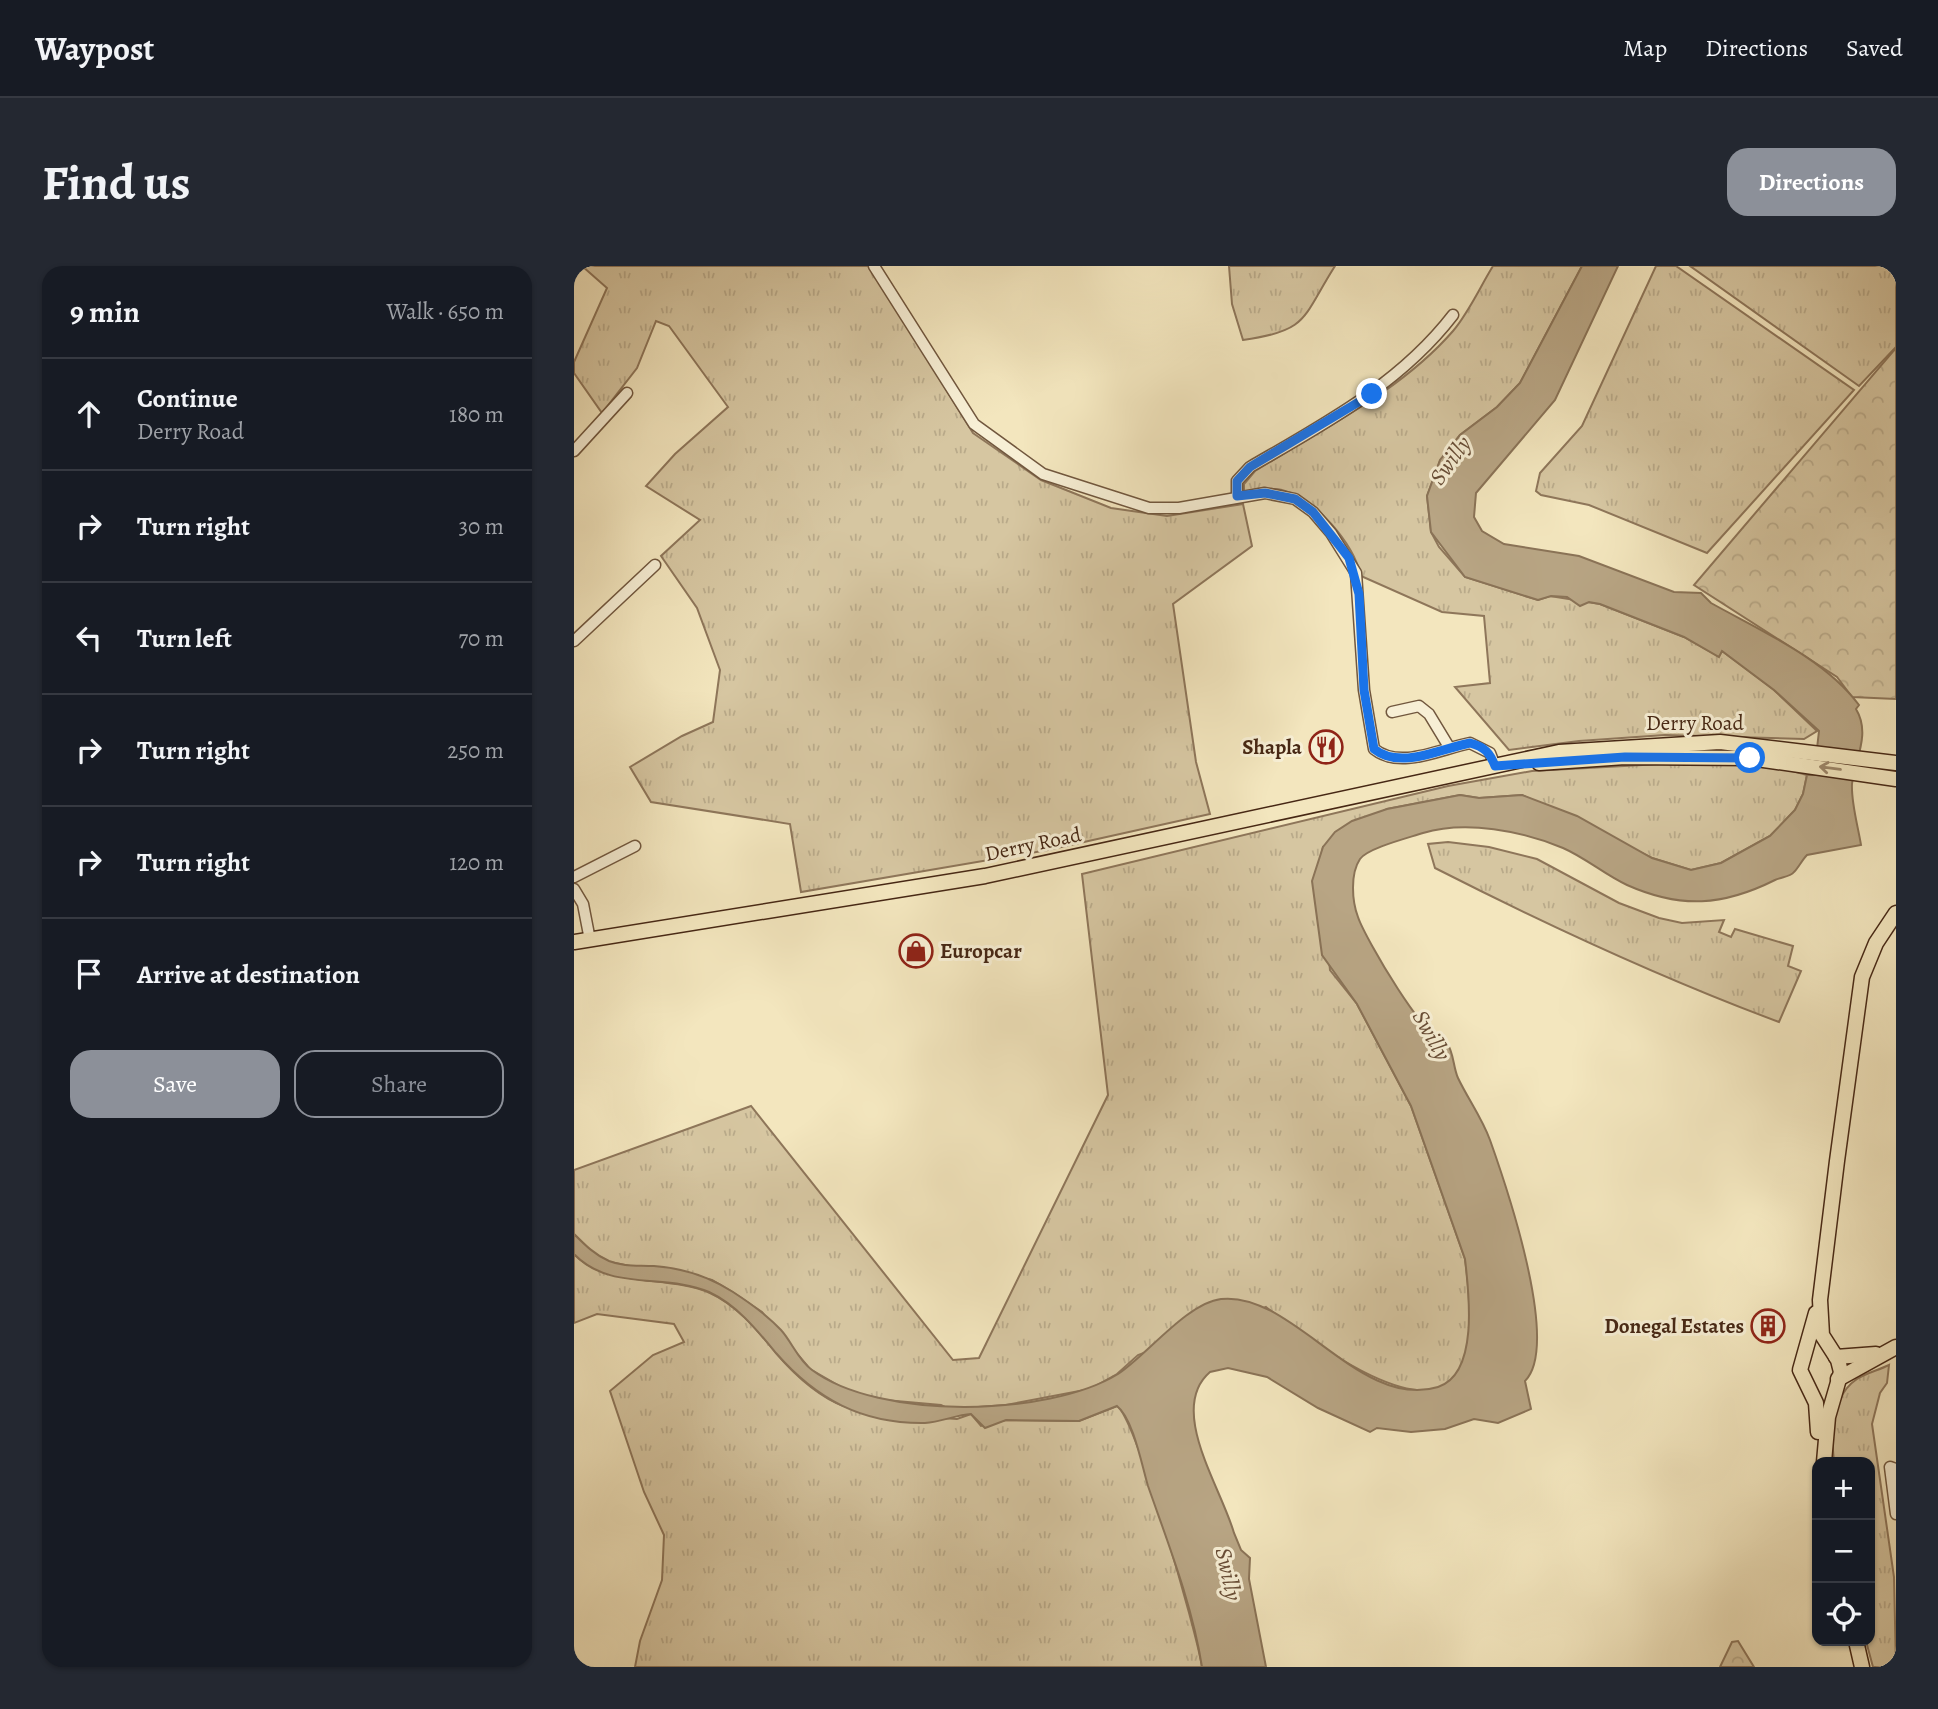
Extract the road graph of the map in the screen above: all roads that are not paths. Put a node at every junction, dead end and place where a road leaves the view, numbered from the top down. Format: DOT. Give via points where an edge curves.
graph roads {
  1 [pos="874,266"];
  2 [pos="1453,315"];
  3 [pos="627,393"];
  4 [pos="574,450"];
  5 [pos="1237,496"];
  6 [pos="655,565"];
  7 [pos="574,641"];
  8 [pos="1392,712"];
  9 [pos="1449,747"];
  10 [pos="1896,763"];
  11 [pos="1495,766"];
  12 [pos="1865,766"];
  13 [pos="1896,779"];
  14 [pos="635,846"];
  15 [pos="574,877"];
  16 [pos="574,889"];
  17 [pos="1896,913"];
  18 [pos="590,940"];
  19 [pos="574,942"];
  20 [pos="1821,1300"];
  21 [pos="1890,1350"];
  22 [pos="1834,1355"];
  23 [pos="1802,1360"];
  24 [pos="1838,1381"];
  25 [pos="1808,1387"];
  26 [pos="1822,1457"];
  27 [pos="1824,1457"];
  28 [pos="1896,1469"];
  29 [pos="1896,1514"];
  30 [pos="1857,1646"];
  31 [pos="1862,1667"];
  1 -- 5 [label="street" via="974,424 1043,474 1132,504 1163,509"];
  2 -- 5 [label="street" via="1419,354 1372,394 1250,467 1237,481"];
  3 -- 4 [label="street"];
  5 -- 9 [label="street" via="1265,493 1295,499 1313,512 1349,558 1359,594 1364,690 1374,749 1385,758 1399,759"];
  6 -- 7 [label="street"];
  8 -- 9 [label="street" via="1419,706"];
  9 -- 11 [label="street" via="1480,746 1490,753"];
  10 -- 12 [label="main road, Derry Road"];
  11 -- 12 [label="main road, Derry Road" via="1678,756 1797,756"];
  11 -- 18 [label="main road, Derry Road" via="985,876"];
  12 -- 13 [label="main road, Derry Road"];
  14 -- 15 [label="street"];
  16 -- 18 [label="street" via="583,904"];
  17 -- 20 [label="main road" via="1876,943 1862,977"];
  18 -- 19 [label="main road, Derry Road"];
  20 -- 22 [label="main road" via="1822,1335"];
  20 -- 23 [label="main road"];
  21 -- 22 [label="main road"];
  21 -- 24 [label="main road"];
  22 -- 23 [label="main road" via="1816,1350"];
  22 -- 24 [label="main road" via="1840,1368"];
  23 -- 25 [label="main road" via="1800,1375"];
  24 -- 25 [label="main road" via="1825,1390"];
  24 -- 27 [label="main road" via="1825,1429"];
  25 -- 26 [label="main road" via="1816,1403"];
  28 -- 29 [label="street" via="1891,1467"];
  30 -- 31 [label="main road"];
}
